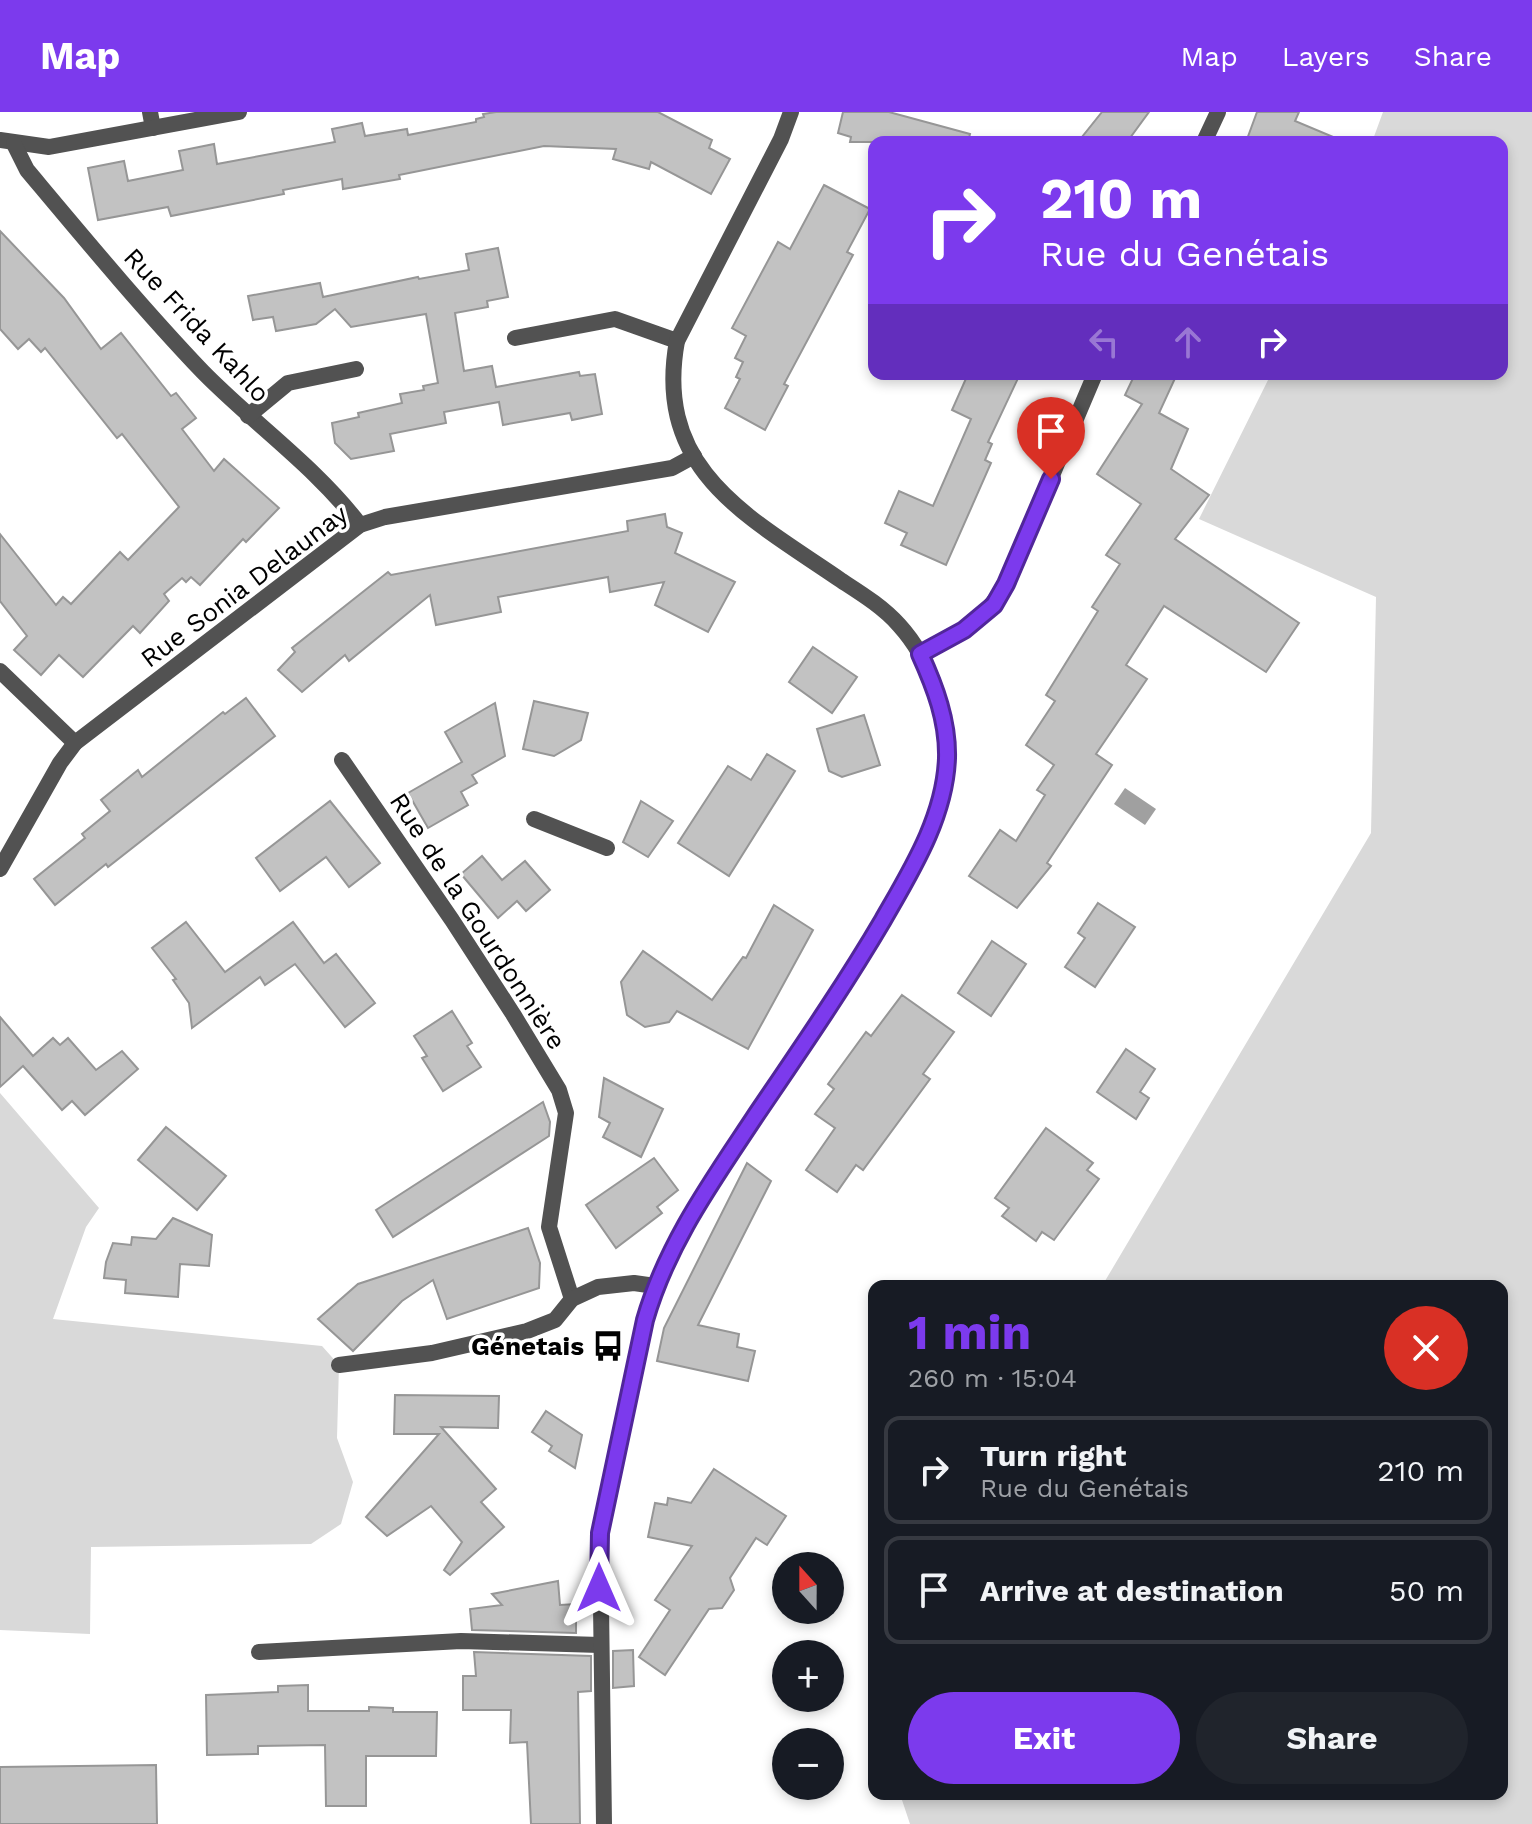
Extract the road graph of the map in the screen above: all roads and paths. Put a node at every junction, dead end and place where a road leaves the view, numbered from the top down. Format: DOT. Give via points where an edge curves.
graph roads {
  1 [pos="239,112"];
  2 [pos="791,112"];
  3 [pos="1218,112"];
  4 [pos="152,120"];
  5 [pos="1207,136"];
  6 [pos="7,142"];
  7 [pos="515,338"];
  8 [pos="677,341"];
  9 [pos="356,369"];
  10 [pos="1092,380"];
  11 [pos="248,416"];
  12 [pos="694,456"];
  13 [pos="360,525"];
  14 [pos="920,654"];
  15 [pos="0,671"];
  16 [pos="75,743"];
  17 [pos="342,760"];
  18 [pos="534,819"];
  19 [pos="607,848"];
  20 [pos="0,869"];
  21 [pos="655,1286"];
  22 [pos="572,1299"];
  23 [pos="339,1365"];
  24 [pos="600,1645"];
  25 [pos="259,1652"];
  26 [pos="604,1824"];
  1 -- 4 [label="street"];
  2 -- 8 [label="street"];
  3 -- 5 [label="street"];
  4 -- 6 [label="street" via="49,147"];
  6 -- 11 [label="street, Rue Frida Kahlo" via="73,225"];
  7 -- 8 [label="street" via="615,319"];
  8 -- 12 [label="street" via="673,396"];
  9 -- 11 [label="street" via="288,383"];
  10 -- 14 [label="street" via="994,605 964,630"];
  11 -- 13 [label="street, Rue Frida Kahlo" via="340,499"];
  12 -- 13 [label="street, Rue Sonia Delaunay" via="672,468"];
  12 -- 14 [label="street" via="736,508 878,606"];
  13 -- 16 [label="street, Rue Sonia Delaunay"];
  14 -- 21 [label="street" via="946,735 943,791 930,829 853,971 701,1197"];
  15 -- 16 [label="street"];
  16 -- 20 [label="street, Rue Sonia Delaunay"];
  17 -- 22 [label="street, Rue de la Gourdonnière" via="559,1090 566,1113 549,1227"];
  18 -- 19 [label="street"];
  21 -- 22 [label="street" via="598,1287"];
  21 -- 24 [label="street" via="600,1533"];
  22 -- 23 [label="street" via="555,1320 527,1331 432,1353"];
  24 -- 25 [label="street" via="461,1641"];
  24 -- 26 [label="street"];
}
